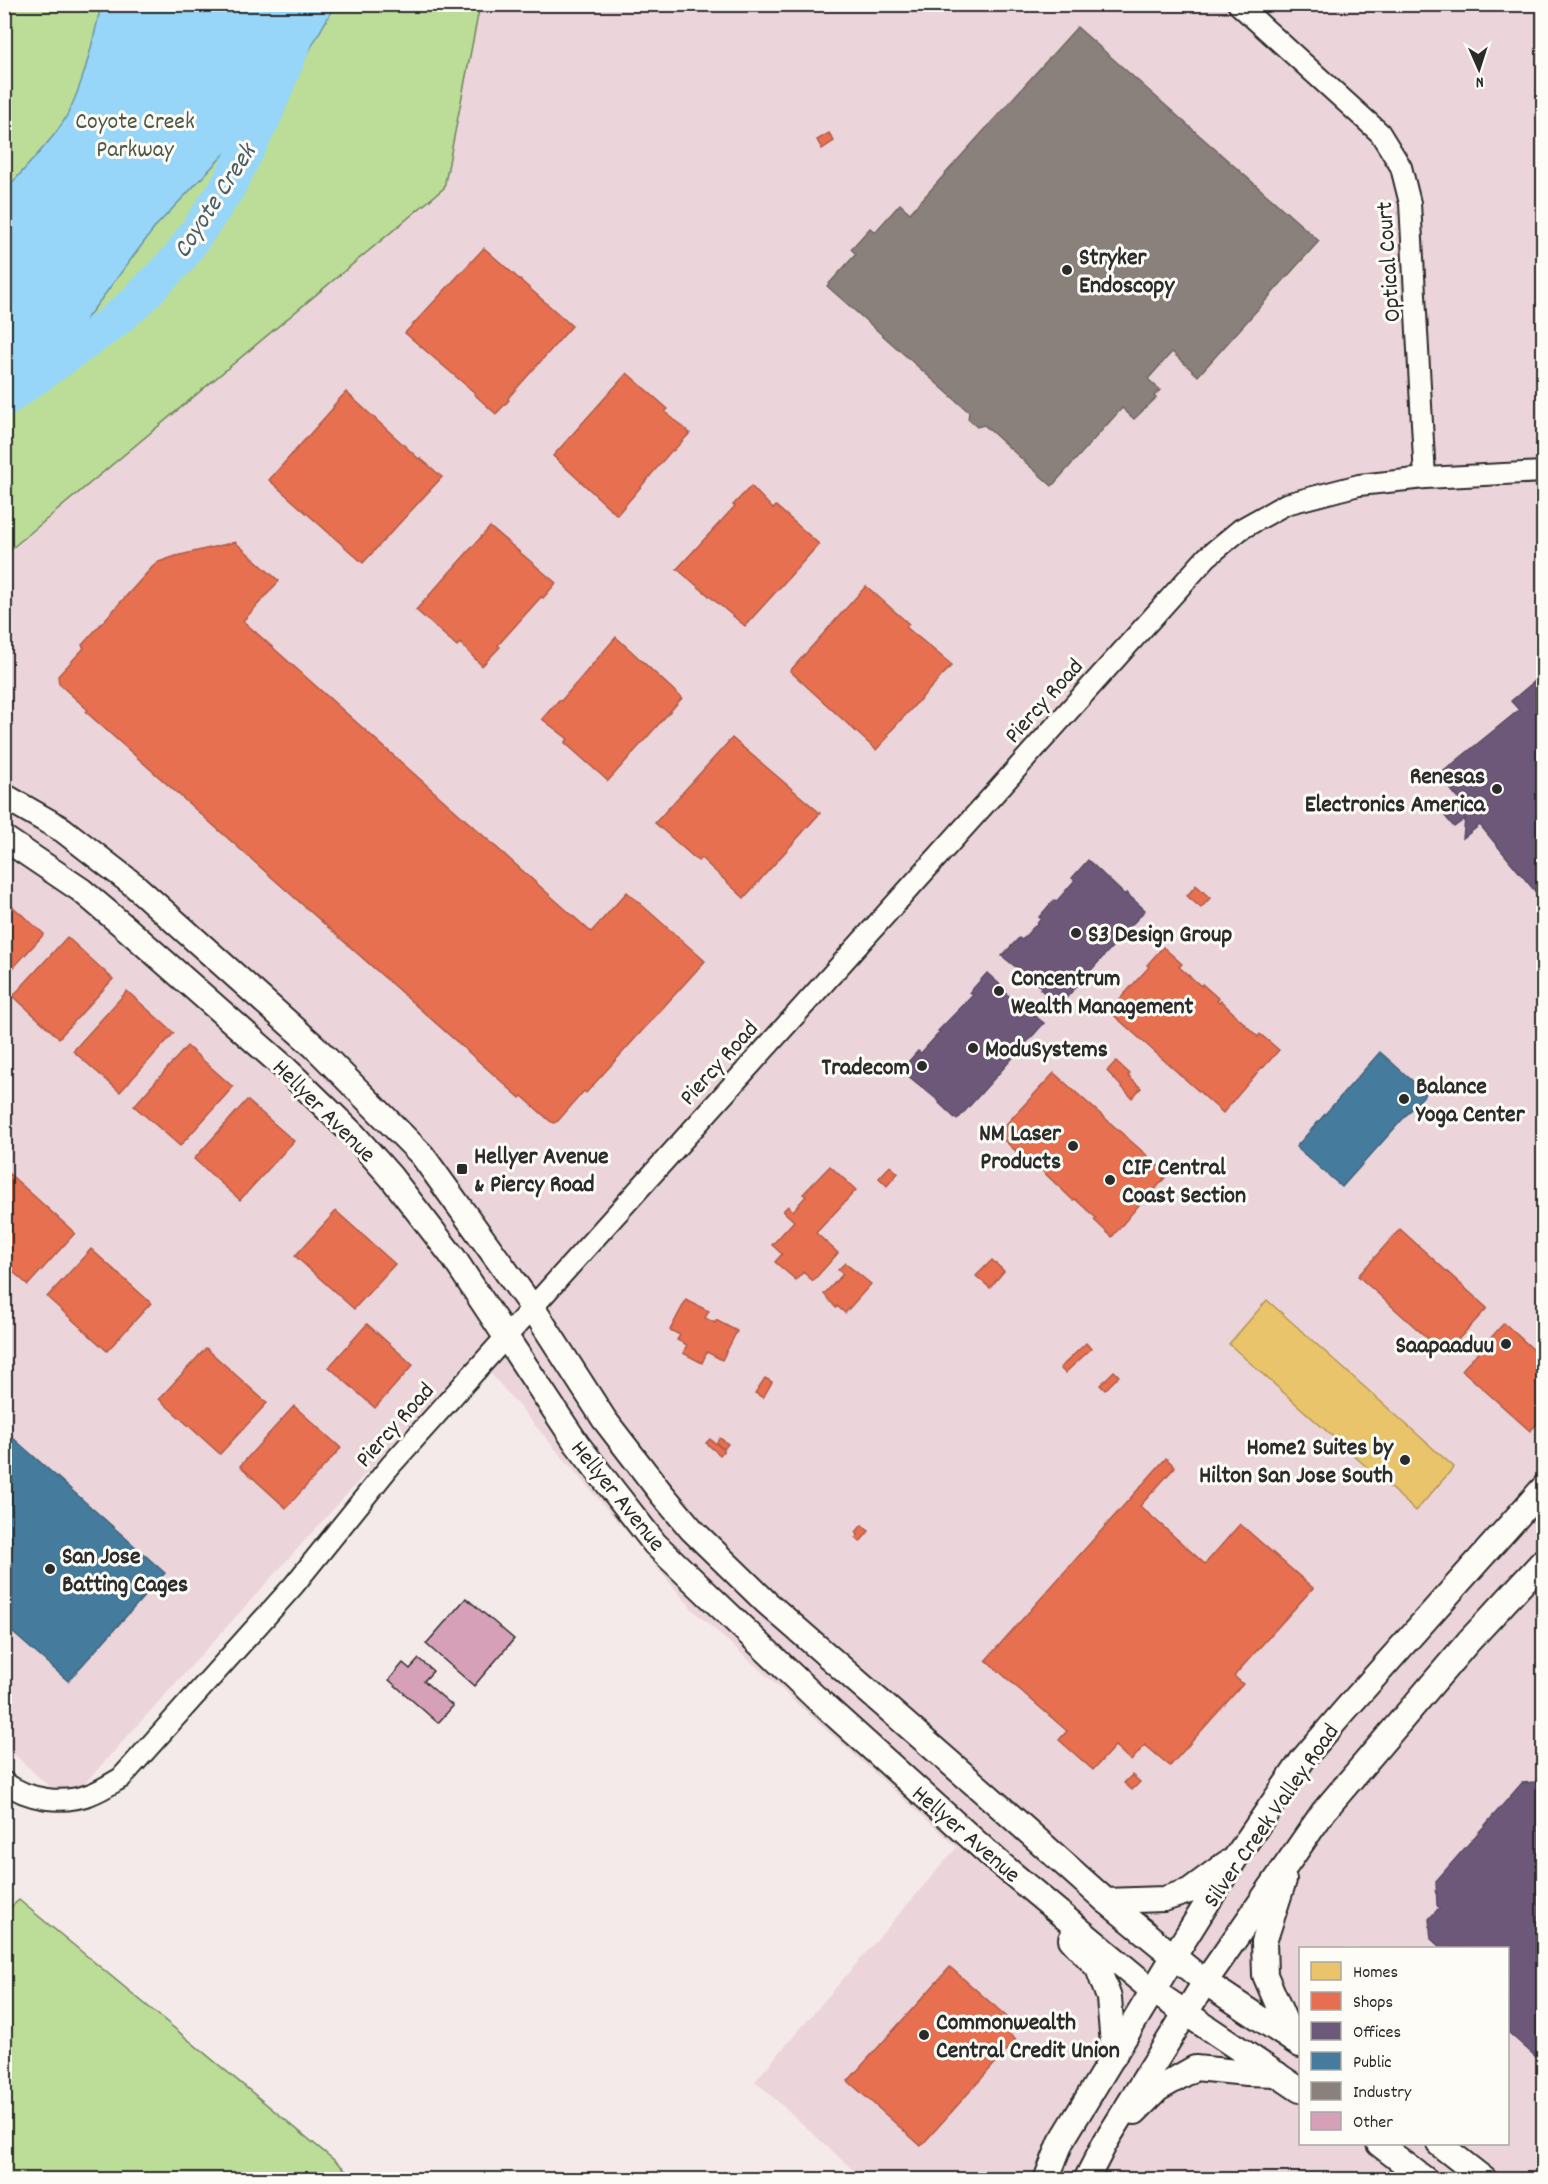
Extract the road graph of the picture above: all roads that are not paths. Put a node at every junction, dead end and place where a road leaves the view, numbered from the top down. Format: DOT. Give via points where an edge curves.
graph roads {
  1 [pos="1238,4"];
  2 [pos="1544,472"];
  3 [pos="1425,478"];
  4 [pos="4,796"];
  5 [pos="4,838"];
  6 [pos="532,1307"];
  7 [pos="506,1338"];
  8 [pos="1544,1487"];
  9 [pos="1544,1560"];
  10 [pos="4,1782"];
  11 [pos="1292,1856"];
  12 [pos="1236,1857"];
  13 [pos="997,1861"];
  14 [pos="1106,1901"];
  15 [pos="1174,1956"];
  16 [pos="1204,1982"];
  17 [pos="1153,1991"];
  18 [pos="1185,2014"];
  19 [pos="1297,2043"];
  20 [pos="1114,2056"];
  21 [pos="1277,2074"];
  22 [pos="1299,2089"];
  23 [pos="1106,2141"];
  24 [pos="1380,2145"];
  25 [pos="1440,2145"];
  26 [pos="1046,2180"];
  27 [pos="1086,2180"];
  28 [pos="1426,2180"];
  29 [pos="1485,2180"];
  1 -- 3 [label="street, Optical Court" via="1380,133 1401,167 1410,203"];
  2 -- 3 [label="street, Piercy Road"];
  3 -- 6 [label="street, Piercy Road" via="1359,484 1286,504 1241,530 1207,557"];
  4 -- 6 [label="main road, Hellyer Avenue" via="63,830 134,885 314,1046 422,1155"];
  5 -- 7 [label="main road, Hellyer Avenue" via="81,890 126,928 348,1129 453,1257"];
  6 -- 7 [label="street, Piercy Road"];
  6 -- 14 [label="main road, Hellyer Avenue" via="604,1419 692,1530 766,1602"];
  7 -- 10 [label="street, Piercy Road" via="390,1466 294,1585 122,1778 91,1794 60,1800 25,1795"];
  7 -- 13 [label="main road, Hellyer Avenue" via="577,1444 655,1544 815,1697"];
  8 -- 12 [label="main road, Silver Creek Valley Road" via="1303,1759"];
  9 -- 11 [label="main road, Silver Creek Valley Road" via="1345,1785"];
  11 -- 16 [label="main road, Silver Creek Valley Road"];
  11 -- 19 [label="main road" via="1264,1942 1265,1975"];
  12 -- 14 [label="main road" via="1190,1890 1164,1899"];
  12 -- 15 [label="main road, Silver Creek Valley Road"];
  13 -- 17 [label="main road, Hellyer Avenue"];
  13 -- 20 [label="main road" via="1098,1968 1109,1998"];
  14 -- 15 [label="main road, Hellyer Avenue"];
  15 -- 16 [label="main road, Hellyer Avenue"];
  15 -- 17 [label="main road, Silver Creek Valley Road"];
  16 -- 18 [label="main road, Silver Creek Valley Road"];
  16 -- 19 [label="main road, Hellyer Avenue"];
  17 -- 18 [label="main road, Hellyer Avenue"];
  17 -- 20 [label="main road, Silver Creek Valley Road"];
  18 -- 21 [label="main road, Hellyer Avenue"];
  18 -- 23 [label="main road, Silver Creek Valley Road"];
  20 -- 26 [label="main road, Silver Creek Valley Road" via="1061,2142"];
  21 -- 22 [label="main road, Hellyer Avenue"];
  21 -- 23 [label="main road" via="1195,2068 1158,2089"];
  23 -- 27 [label="main road, Silver Creek Valley Road"];
  24 -- 28 [label="main road"];
  25 -- 29 [label="main road"];
}
